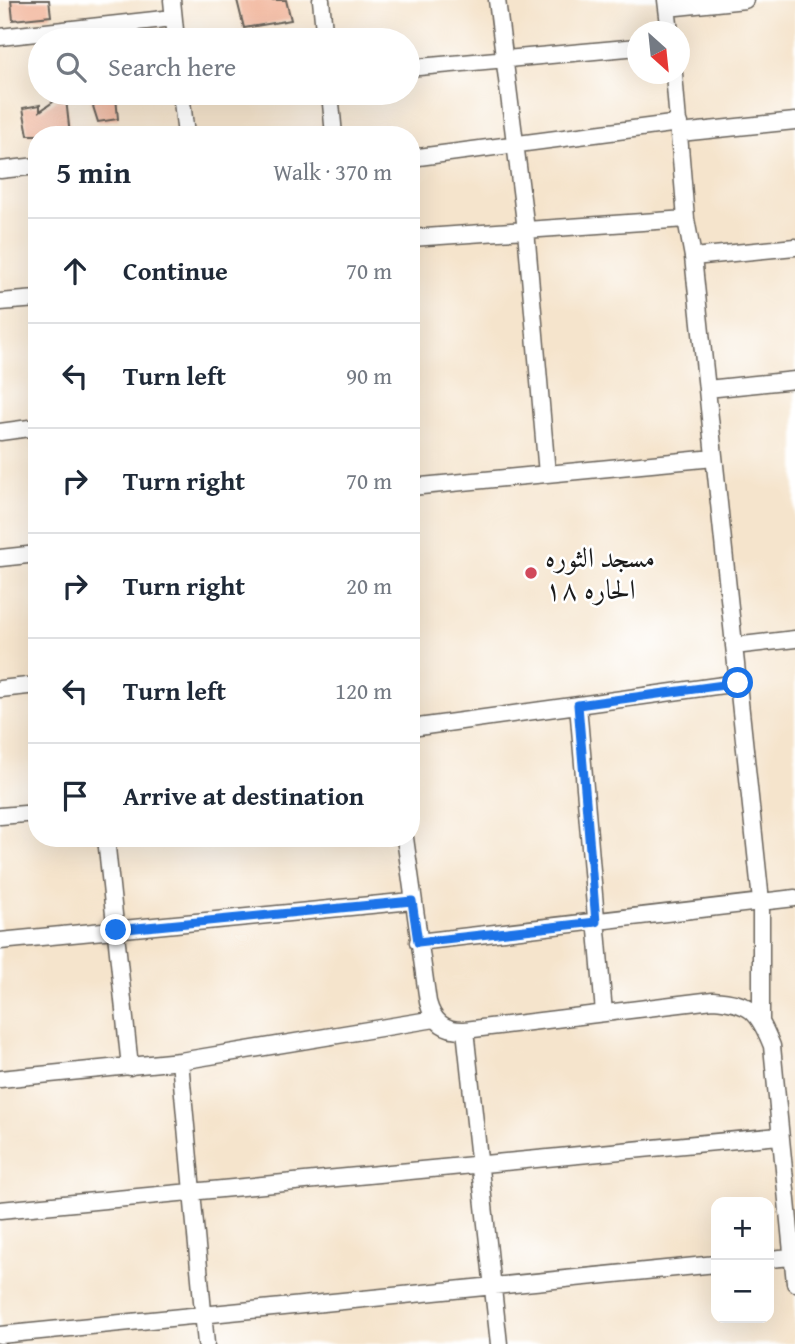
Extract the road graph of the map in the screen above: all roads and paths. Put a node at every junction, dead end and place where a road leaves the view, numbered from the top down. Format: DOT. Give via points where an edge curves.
graph roads {
  1 [pos="172,0"];
  2 [pos="321,0"];
  3 [pos="497,0"];
  4 [pos="745,0"];
  5 [pos="667,4"];
  6 [pos="173,18"];
  7 [pos="82,28"];
  8 [pos="174,28"];
  9 [pos="324,28"];
  10 [pos="28,34"];
  11 [pos="0,37"];
  12 [pos="627,48"];
  13 [pos="504,59"];
  14 [pos="420,67"];
  15 [pos="675,84"];
  16 [pos="182,105"];
  17 [pos="331,105"];
  18 [pos="795,121"];
  19 [pos="185,126"];
  20 [pos="333,126"];
  21 [pos="680,128"];
  22 [pos="515,145"];
  23 [pos="420,157"];
  24 [pos="28,167"];
  25 [pos="0,170"];
  26 [pos="686,219"];
  27 [pos="526,230"];
  28 [pos="420,237"];
  29 [pos="795,247"];
  30 [pos="693,257"];
  31 [pos="28,300"];
  32 [pos="0,302"];
  33 [pos="795,380"];
  34 [pos="707,389"];
  35 [pos="28,428"];
  36 [pos="0,432"];
  37 [pos="715,458"];
  38 [pos="547,474"];
  39 [pos="420,485"];
  40 [pos="28,555"];
  41 [pos="0,558"];
  42 [pos="795,639"];
  43 [pos="734,646"];
  44 [pos="738,683"];
  45 [pos="28,686"];
  46 [pos="0,689"];
  47 [pos="578,705"];
  48 [pos="420,727"];
  49 [pos="28,814"];
  50 [pos="0,816"];
  51 [pos="107,847"];
  52 [pos="406,847"];
  53 [pos="795,898"];
  54 [pos="412,901"];
  55 [pos="761,901"];
  56 [pos="596,922"];
  57 [pos="116,930"];
  58 [pos="0,941"];
  59 [pos="418,942"];
  60 [pos="604,1013"];
  61 [pos="435,1019"];
  62 [pos="761,1022"];
  63 [pos="465,1030"];
  64 [pos="180,1061"];
  65 [pos="131,1067"];
  66 [pos="0,1079"];
  67 [pos="785,1141"];
  68 [pos="479,1165"];
  69 [pos="192,1192"];
  70 [pos="0,1210"];
  71 [pos="792,1257"];
  72 [pos="774,1259"];
  73 [pos="711,1264"];
  74 [pos="795,1283"];
  75 [pos="493,1286"];
  76 [pos="204,1315"];
  77 [pos="0,1335"];
  78 [pos="206,1344"];
  79 [pos="499,1344"];
  1 -- 6 [label="street"];
  2 -- 9 [label="street"];
  3 -- 13 [label="street"];
  4 -- 5 [label="street"];
  6 -- 7 [label="street"];
  6 -- 8 [label="street"];
  10 -- 11 [label="street"];
  12 -- 13 [label="street"];
  13 -- 14 [label="street"];
  13 -- 22 [label="street"];
  15 -- 21 [label="street"];
  16 -- 19 [label="street"];
  17 -- 20 [label="street"];
  18 -- 21 [label="street"];
  21 -- 22 [label="street"];
  21 -- 26 [label="street"];
  22 -- 23 [label="street"];
  22 -- 27 [label="street"];
  24 -- 25 [label="street"];
  26 -- 27 [label="street"];
  26 -- 30 [label="street"];
  27 -- 28 [label="street"];
  27 -- 38 [label="street"];
  29 -- 30 [label="street"];
  30 -- 34 [label="street"];
  31 -- 32 [label="street"];
  33 -- 34 [label="street"];
  34 -- 37 [label="street"];
  35 -- 36 [label="street"];
  37 -- 38 [label="street"];
  37 -- 43 [label="street"];
  38 -- 39 [label="street"];
  40 -- 41 [label="street"];
  42 -- 43 [label="street"];
  43 -- 44 [label="street"];
  44 -- 47 [label="street"];
  44 -- 55 [label="street"];
  45 -- 46 [label="street"];
  47 -- 48 [label="street"];
  47 -- 56 [label="street"];
  49 -- 50 [label="street"];
  51 -- 57 [label="street"];
  52 -- 54 [label="street"];
  53 -- 55 [label="street"];
  54 -- 57 [label="street"];
  54 -- 59 [label="street"];
  55 -- 56 [label="street"];
  55 -- 62 [label="street"];
  56 -- 59 [label="street"];
  56 -- 60 [label="street"];
  57 -- 58 [label="street"];
  57 -- 65 [label="street"];
  59 -- 61 [label="street"];
  60 -- 62 [label="street" via="713,999 751,1008"];
  60 -- 63 [label="street"];
  61 -- 63 [label="street" via="443,1027"];
  61 -- 64 [label="street"];
  62 -- 67 [label="street" via="772,1046"];
  63 -- 68 [label="street"];
  64 -- 65 [label="street"];
  64 -- 69 [label="street"];
  65 -- 66 [label="street"];
  67 -- 68 [label="street"];
  67 -- 71 [label="street"];
  68 -- 69 [label="street"];
  68 -- 75 [label="street"];
  69 -- 70 [label="street"];
  69 -- 76 [label="street"];
  71 -- 72 [label="street"];
  71 -- 74 [label="street"];
  73 -- 75 [label="street"];
  75 -- 76 [label="street"];
  75 -- 79 [label="street"];
  76 -- 77 [label="street"];
  76 -- 78 [label="street"];
}
